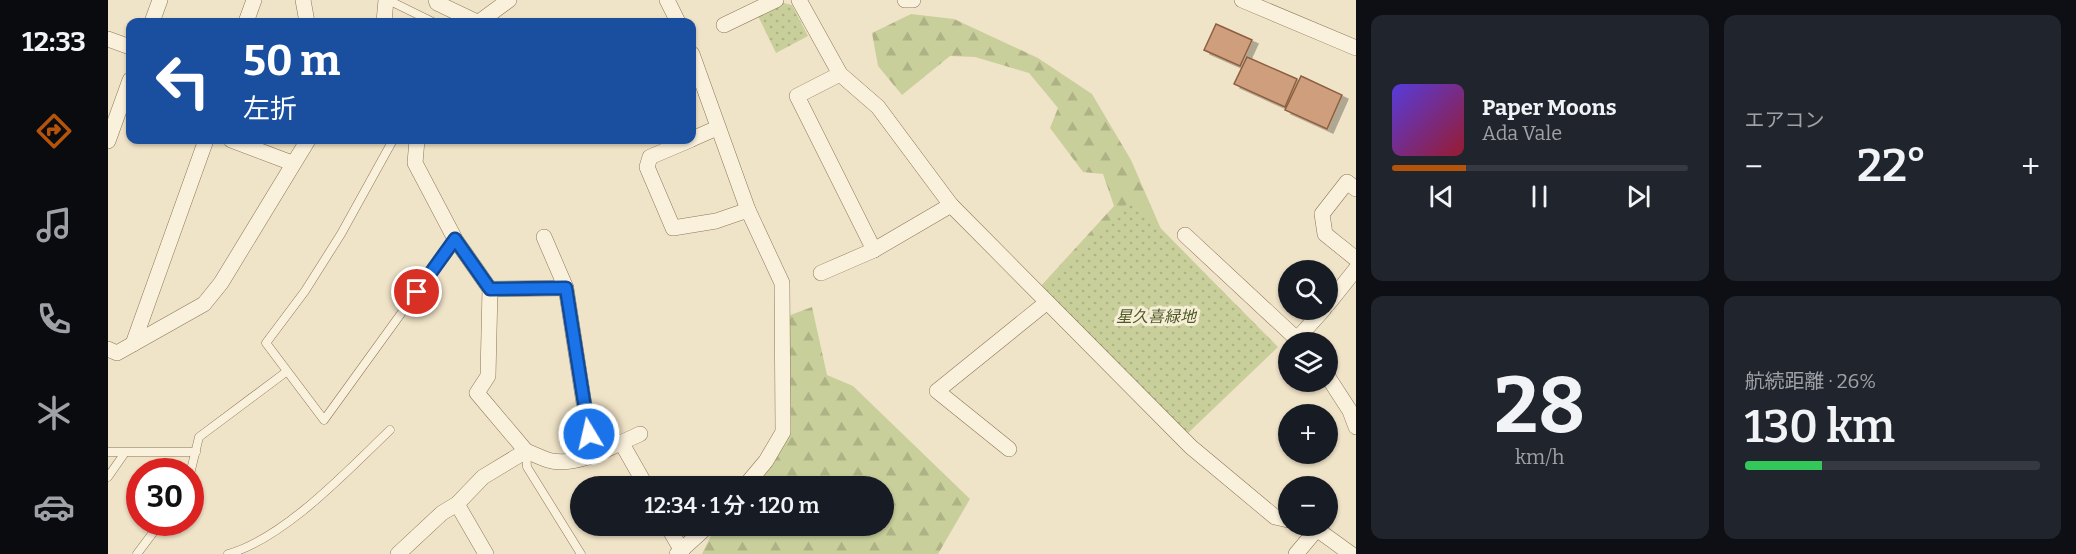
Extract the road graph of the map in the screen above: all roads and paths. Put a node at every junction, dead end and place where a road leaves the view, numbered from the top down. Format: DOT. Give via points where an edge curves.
graph roads {
  1 [pos="160,0"];
  2 [pos="254,0"];
  3 [pos="303,0"];
  4 [pos="387,0"];
  5 [pos="436,0"];
  6 [pos="509,0"];
  7 [pos="667,0"];
  8 [pos="776,0"];
  9 [pos="799,0"];
  10 [pos="905,0"];
  11 [pos="914,0"];
  12 [pos="1242,0"];
  13 [pos="153,18"];
  14 [pos="247,18"];
  15 [pos="306,18"];
  16 [pos="385,18"];
  17 [pos="425,18"];
  18 [pos="469,18"];
  19 [pos="484,18"];
  20 [pos="676,18"];
  21 [pos="724,25"];
  22 [pos="108,39"];
  23 [pos="126,46"];
  24 [pos="1356,48"];
  25 [pos="696,66"];
  26 [pos="840,75"];
  27 [pos="108,94"];
  28 [pos="126,102"];
  29 [pos="126,104"];
  30 [pos="717,128"];
  31 [pos="696,137"];
  32 [pos="108,141"];
  33 [pos="205,144"];
  34 [pos="242,144"];
  35 [pos="305,144"];
  36 [pos="391,144"];
  37 [pos="417,144"];
  38 [pos="680,144"];
  39 [pos="292,163"];
  40 [pos="1356,189"];
  41 [pos="951,205"];
  42 [pos="748,210"];
  43 [pos="1185,235"];
  44 [pos="544,237"];
  45 [pos="455,239"];
  46 [pos="874,250"];
  47 [pos="1356,259"];
  48 [pos="1356,269"];
  49 [pos="821,273"];
  50 [pos="566,288"];
  51 [pos="490,289"];
  52 [pos="1338,292"];
  53 [pos="1046,303"];
  54 [pos="1315,320"];
  55 [pos="1289,332"];
  56 [pos="1306,332"];
  57 [pos="133,344"];
  58 [pos="108,349"];
  59 [pos="286,372"];
  60 [pos="1338,392"];
  61 [pos="1356,427"];
  62 [pos="390,430"];
  63 [pos="640,434"];
  64 [pos="621,442"];
  65 [pos="1009,449"];
  66 [pos="526,451"];
  67 [pos="108,452"];
  68 [pos="196,452"];
  69 [pos="124,454"];
  70 [pos="592,455"];
  71 [pos="194,458"];
  72 [pos="640,476"];
  73 [pos="754,476"];
  74 [pos="108,477"];
  75 [pos="457,504"];
  76 [pos="1278,518"];
  77 [pos="150,536"];
  78 [pos="673,536"];
  79 [pos="697,536"];
  80 [pos="1308,536"];
  81 [pos="1326,536"];
  82 [pos="680,552"];
  83 [pos="137,554"];
  84 [pos="228,554"];
  85 [pos="398,554"];
  86 [pos="486,554"];
  87 [pos="581,554"];
  88 [pos="1296,554"];
  89 [pos="1351,554"];
  1 -- 13 [label="street"];
  2 -- 14 [label="street"];
  3 -- 15 [label="street"];
  4 -- 16 [label="street"];
  4 -- 17 [label="lane"];
  5 -- 18 [label="street"];
  6 -- 19 [label="street"];
  7 -- 20 [label="street"];
  8 -- 21 [label="street"];
  9 -- 26 [label="street"];
  10 -- 11 [label="street"];
  12 -- 24 [label="street"];
  22 -- 23 [label="street"];
  25 -- 30 [label="street"];
  26 -- 41 [label="street" via="878,107"];
  26 -- 46 [label="street" via="798,96"];
  27 -- 28 [label="street"];
  29 -- 32 [label="street"];
  30 -- 31 [label="street"];
  30 -- 42 [label="street"];
  33 -- 57 [label="street"];
  34 -- 39 [label="street"];
  35 -- 39 [label="street"];
  36 -- 59 [label="lane" via="305,291 266,343"];
  37 -- 45 [label="street" via="415,163"];
  38 -- 42 [label="street" via="650,157 646,167 672,228 716,222"];
  39 -- 57 [label="street" via="221,283 204,304"];
  40 -- 47 [label="street" via="1347,182 1322,214 1325,234"];
  41 -- 46 [label="street"];
  41 -- 53 [label="street"];
  42 -- 73 [label="street" via="782,283 783,432"];
  43 -- 55 [label="street"];
  44 -- 50 [label="street"];
  45 -- 51 [label="street"];
  45 -- 59 [label="lane" via="324,420"];
  46 -- 49 [label="street"];
  48 -- 52 [label="street"];
  50 -- 51 [label="street"];
  50 -- 70 [label="street"];
  51 -- 66 [label="street" via="488,376 477,393"];
  53 -- 65 [label="street" via="937,391"];
  53 -- 76 [label="street" via="1191,447"];
  54 -- 56 [label="street"];
  57 -- 58 [label="street" via="117,353"];
  59 -- 68 [label="lane" via="199,437"];
  60 -- 61 [label="street"];
  62 -- 84 [label="lane" via="305,511 242,550"];
  63 -- 64 [label="street"];
  64 -- 70 [label="street"];
  64 -- 72 [label="street"];
  66 -- 70 [label="street" via="552,461"];
  66 -- 75 [label="street" via="483,477"];
  66 -- 87 [label="lane" via="527,467"];
  67 -- 69 [label="lane"];
  68 -- 69 [label="lane"];
  68 -- 71 [label="lane"];
  69 -- 74 [label="lane"];
  75 -- 85 [label="street"];
  75 -- 86 [label="street"];
  77 -- 83 [label="lane"];
  78 -- 82 [label="street"];
  79 -- 82 [label="street"];
  80 -- 88 [label="street"];
  81 -- 89 [label="street"];
}
